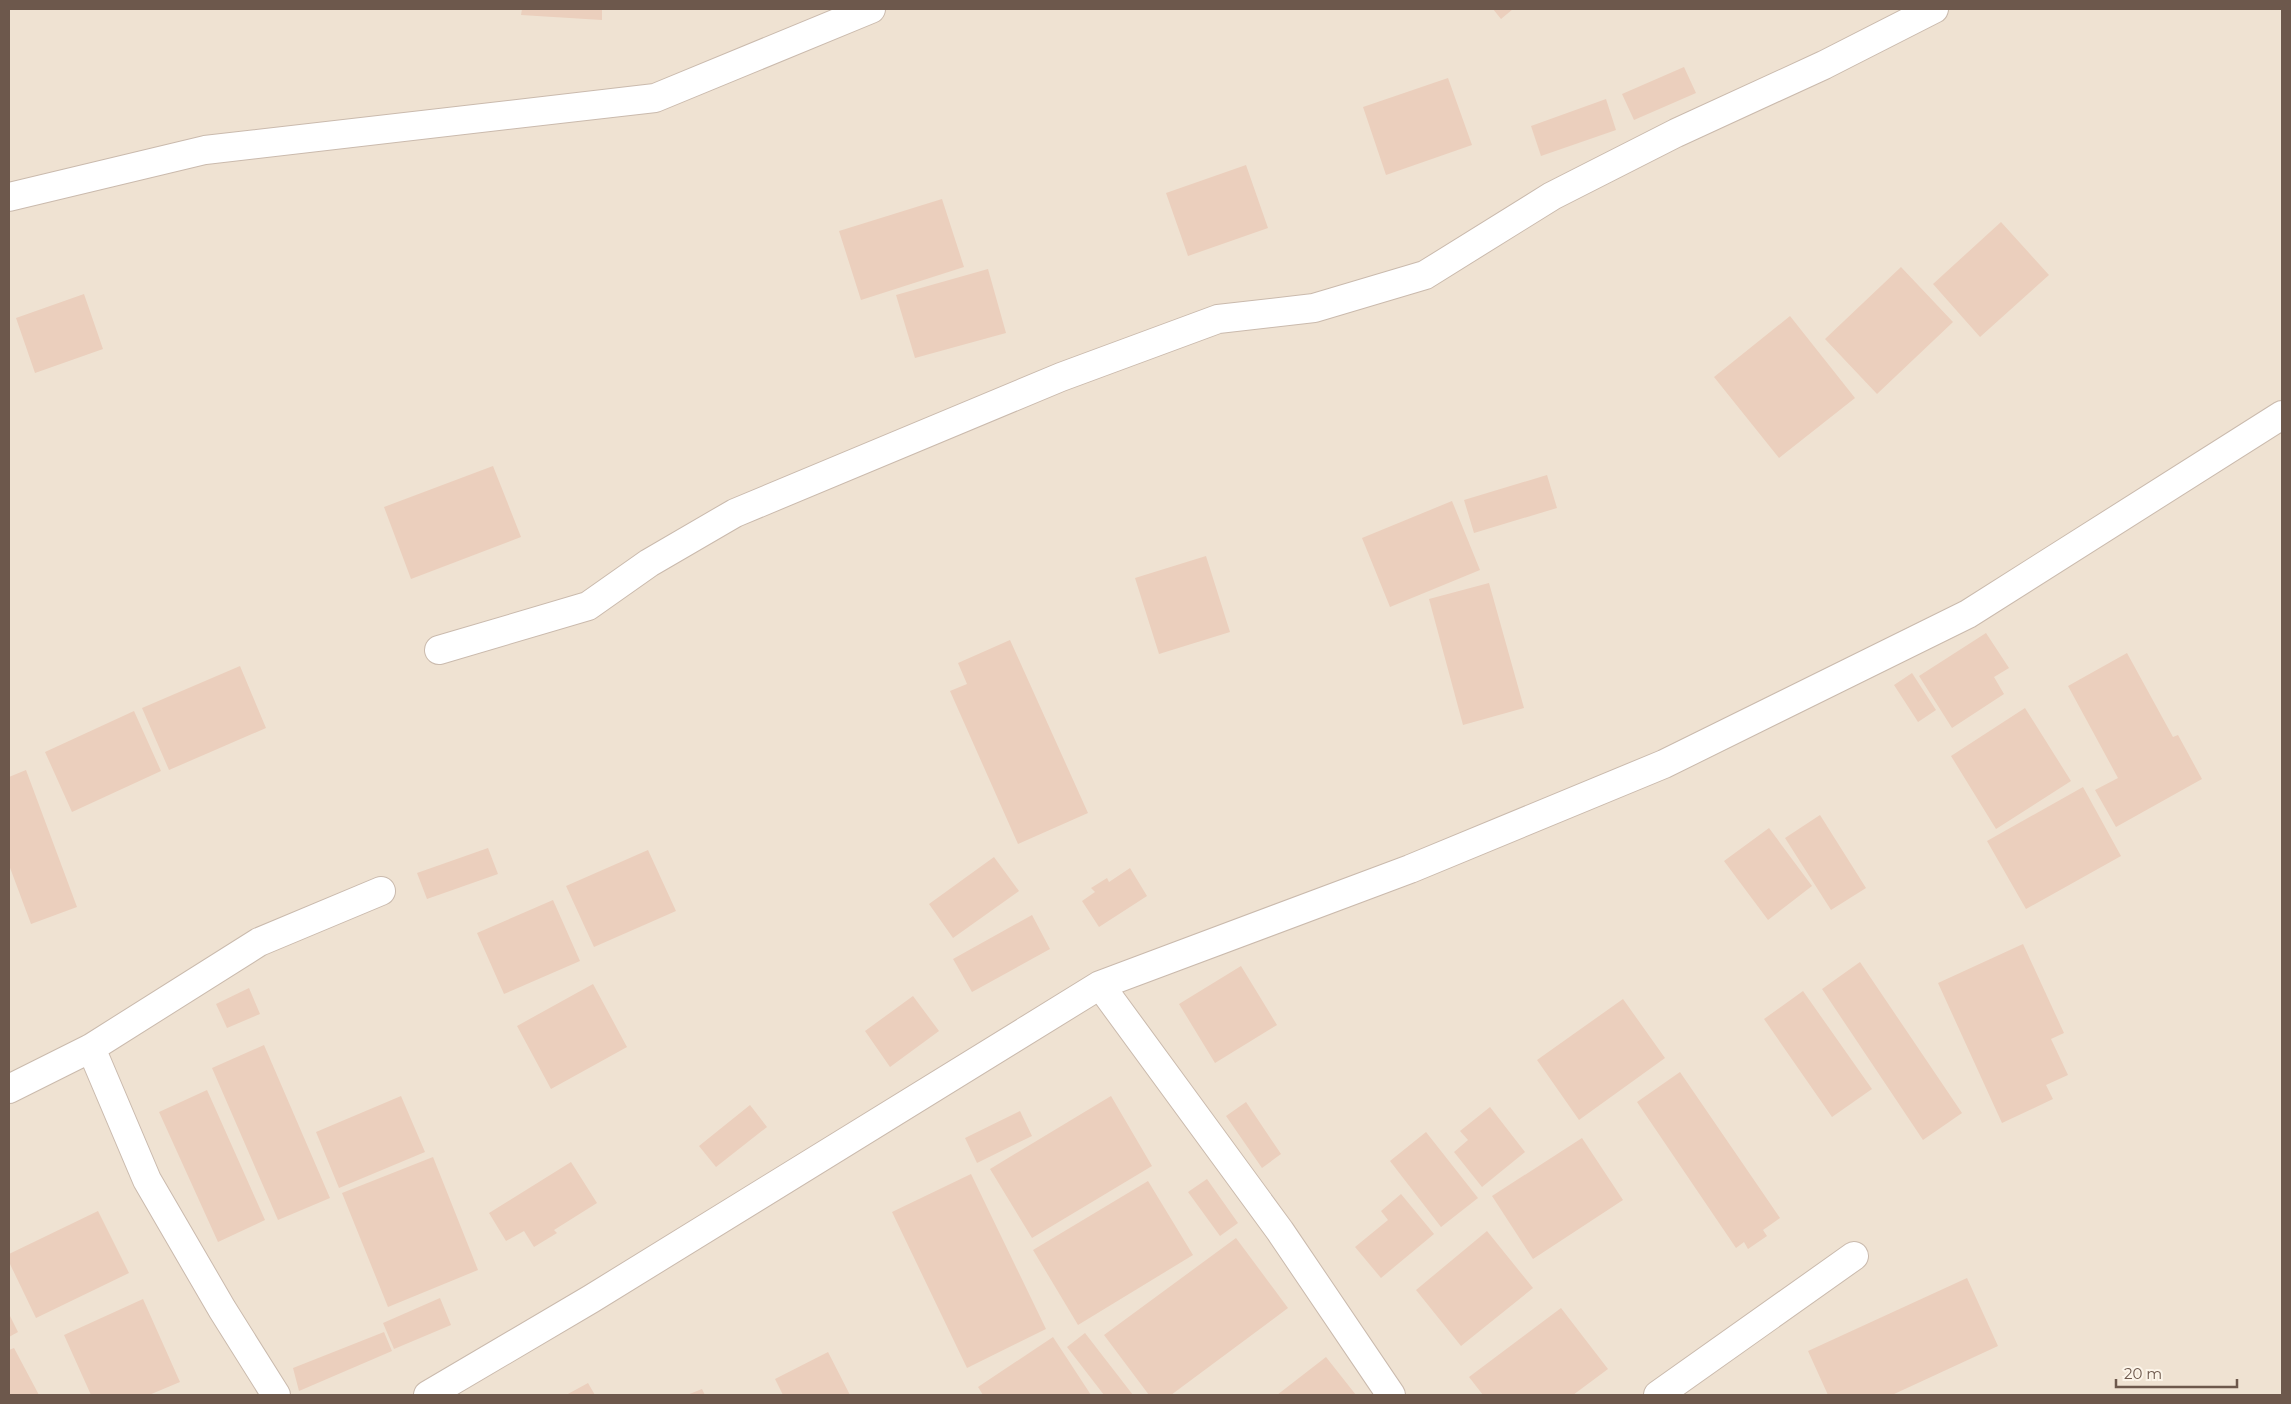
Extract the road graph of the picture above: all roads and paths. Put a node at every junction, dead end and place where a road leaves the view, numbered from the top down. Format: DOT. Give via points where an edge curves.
graph roads {
  1 [pos="871,9"];
  2 [pos="1934,9"];
  3 [pos="9,197"];
  4 [pos="2282,415"];
  5 [pos="439,650"];
  6 [pos="381,891"];
  7 [pos="1100,985"];
  8 [pos="91,1048"];
  9 [pos="9,1089"];
  10 [pos="1854,1256"];
  11 [pos="276,1395"];
  12 [pos="428,1395"];
  13 [pos="1391,1395"];
  14 [pos="1658,1395"];
  1 -- 3 [label="street" via="655,98 204,150"];
  2 -- 5 [label="street" via="1552,196 1425,275 1314,308 1218,319 1070,374 736,513 649,563 588,606"];
  4 -- 7 [label="street" via="1968,614 1664,764 1410,869"];
  6 -- 8 [label="street" via="259,942"];
  7 -- 12 [label="street" via="608,1289"];
  7 -- 13 [label="street" via="1280,1231"];
  8 -- 9 [label="street"];
  8 -- 11 [label="street" via="147,1180"];
  10 -- 14 [label="street"];
}
